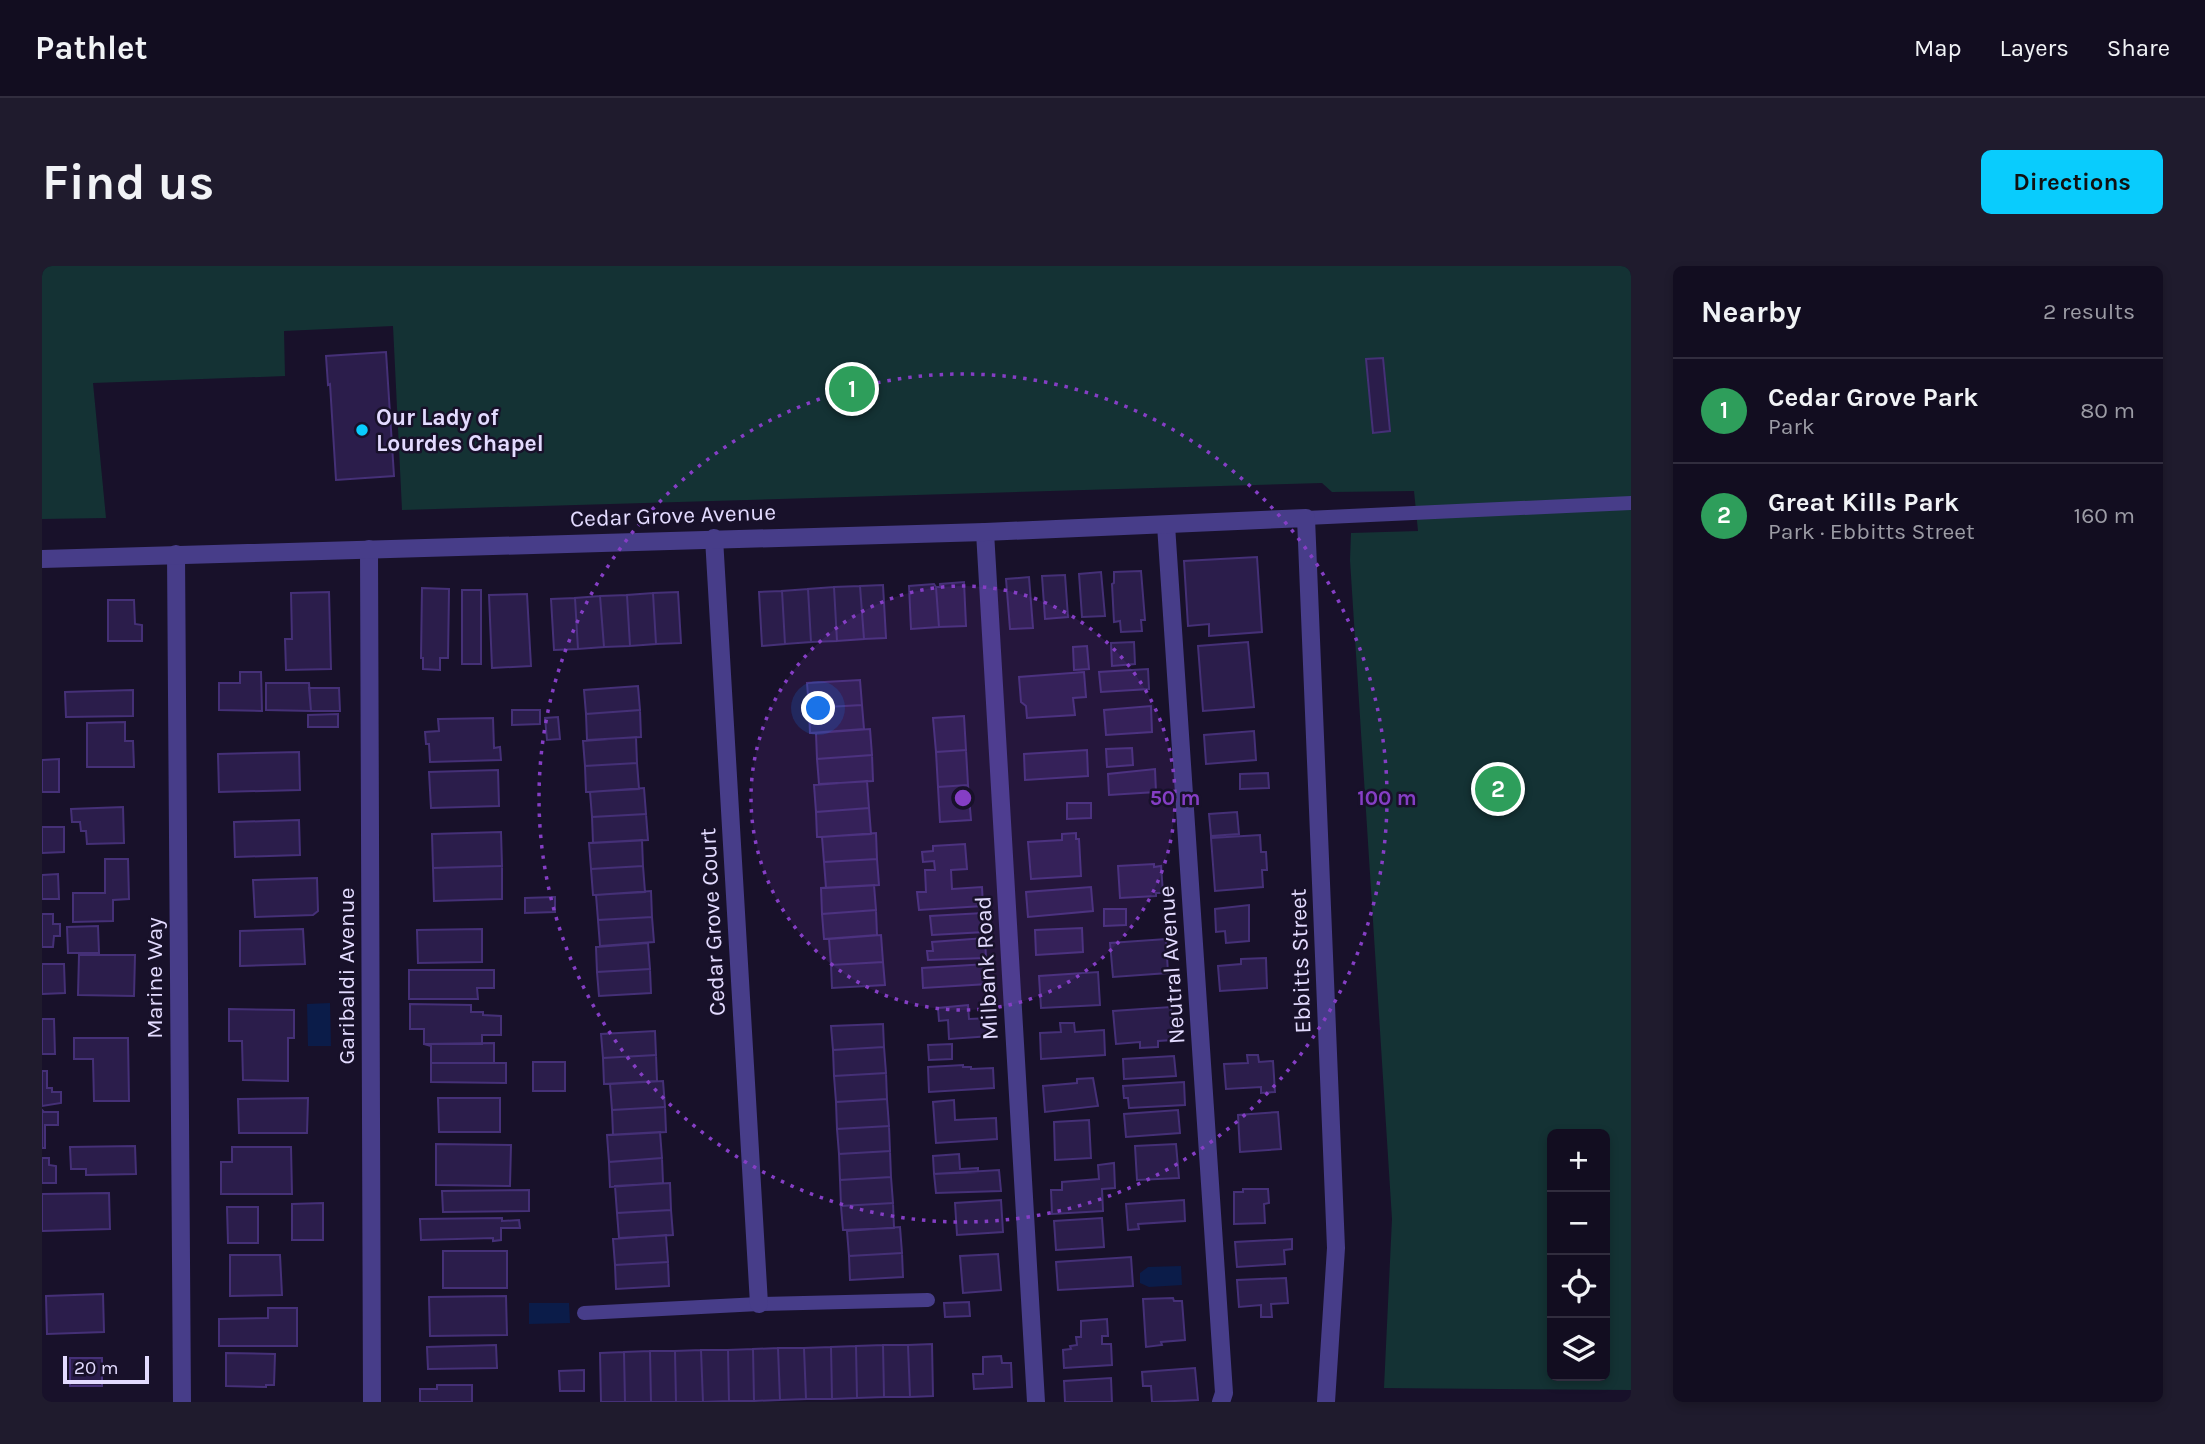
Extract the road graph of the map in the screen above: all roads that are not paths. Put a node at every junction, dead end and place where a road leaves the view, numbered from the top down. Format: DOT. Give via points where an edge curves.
graph roads {
  1 [pos="1631,503"];
  2 [pos="1306,519"];
  3 [pos="1166,525"];
  4 [pos="985,532"];
  5 [pos="713,538"];
  6 [pos="369,549"];
  7 [pos="176,554"];
  8 [pos="42,559"];
  9 [pos="928,1300"];
  10 [pos="759,1304"];
  11 [pos="584,1313"];
  12 [pos="182,1402"];
  13 [pos="372,1402"];
  14 [pos="1036,1402"];
  15 [pos="1221,1402"];
  16 [pos="1326,1402"];
  1 -- 2 [label="lane"];
  2 -- 3 [label="street, Cedar Grove Avenue"];
  2 -- 16 [label="street, Ebbitts Street" via="1336,1248"];
  3 -- 4 [label="street, Cedar Grove Avenue"];
  3 -- 15 [label="street, Neutral Avenue" via="1224,1393"];
  4 -- 5 [label="street, Cedar Grove Avenue"];
  4 -- 14 [label="street, Milbank Road"];
  5 -- 6 [label="street, Cedar Grove Avenue"];
  5 -- 10 [label="street, Cedar Grove Court"];
  6 -- 7 [label="street, Cedar Grove Avenue"];
  6 -- 13 [label="street, Garibaldi Avenue"];
  7 -- 8 [label="street, Cedar Grove Avenue"];
  7 -- 12 [label="street, Marine Way"];
  9 -- 10 [label="lane"];
  10 -- 11 [label="lane"];
}
